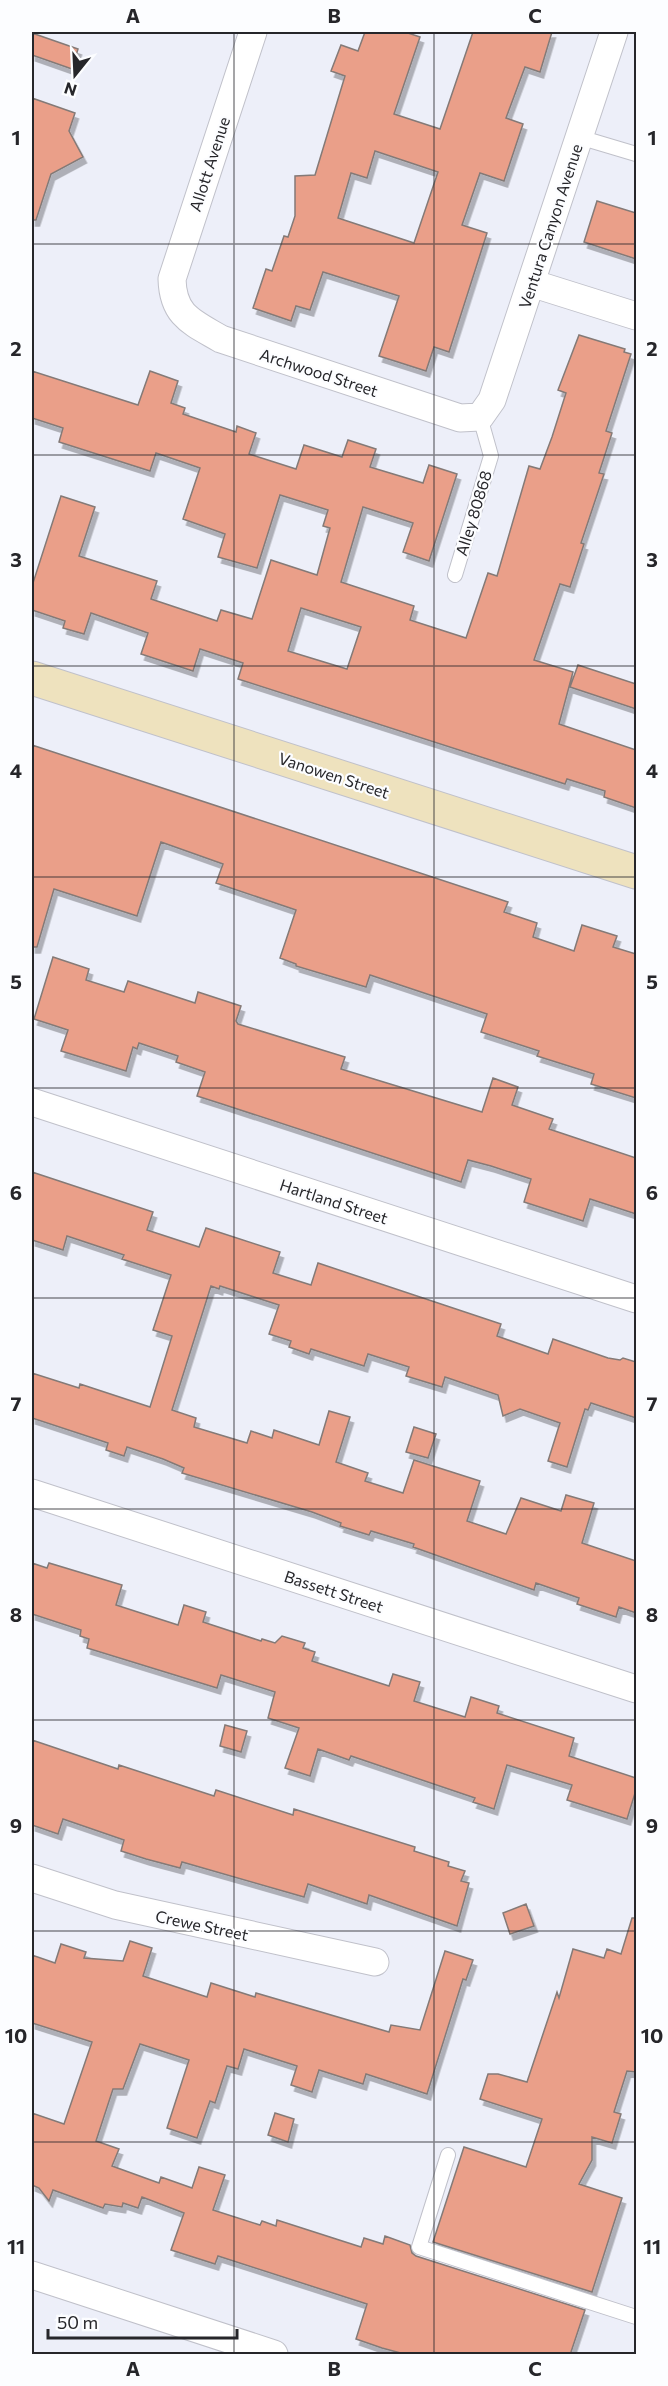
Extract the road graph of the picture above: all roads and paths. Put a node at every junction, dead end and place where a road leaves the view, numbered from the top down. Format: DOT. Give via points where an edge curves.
graph roads {
  1 [pos="253,32"];
  2 [pos="614,32"];
  3 [pos="579,137"];
  4 [pos="636,154"];
  5 [pos="531,282"];
  6 [pos="172,298"];
  7 [pos="636,316"];
  8 [pos="480,417"];
  9 [pos="454,575"];
  10 [pos="32,678"];
  11 [pos="636,872"];
  12 [pos="32,1102"];
  13 [pos="636,1299"];
  14 [pos="32,1493"];
  15 [pos="636,1689"];
  16 [pos="32,1878"];
  17 [pos="375,1962"];
  18 [pos="448,2155"];
  19 [pos="32,2275"];
  20 [pos="636,2317"];
  21 [pos="274,2355"];
  1 -- 6 [label="street, Allott Avenue" via="172,279"];
  2 -- 3 [label="street, Ventura Canyon Avenue"];
  3 -- 4 [label="lane"];
  3 -- 5 [label="street, Ventura Canyon Avenue"];
  5 -- 7 [label="street"];
  5 -- 8 [label="street, Ventura Canyon Avenue" via="492,400"];
  6 -- 8 [label="street, Archwood Street" via="187,319 221,339 460,418"];
  8 -- 9 [label="lane, Alley 80868" via="491,456"];
  10 -- 11 [label="main road, Vanowen Street"];
  12 -- 13 [label="street, Hartland Street"];
  14 -- 15 [label="street, Bassett Street"];
  16 -- 17 [label="street, Crewe Street" via="126,1908"];
  18 -- 20 [label="lane" via="419,2247"];
  19 -- 21 [label="street"];
}
